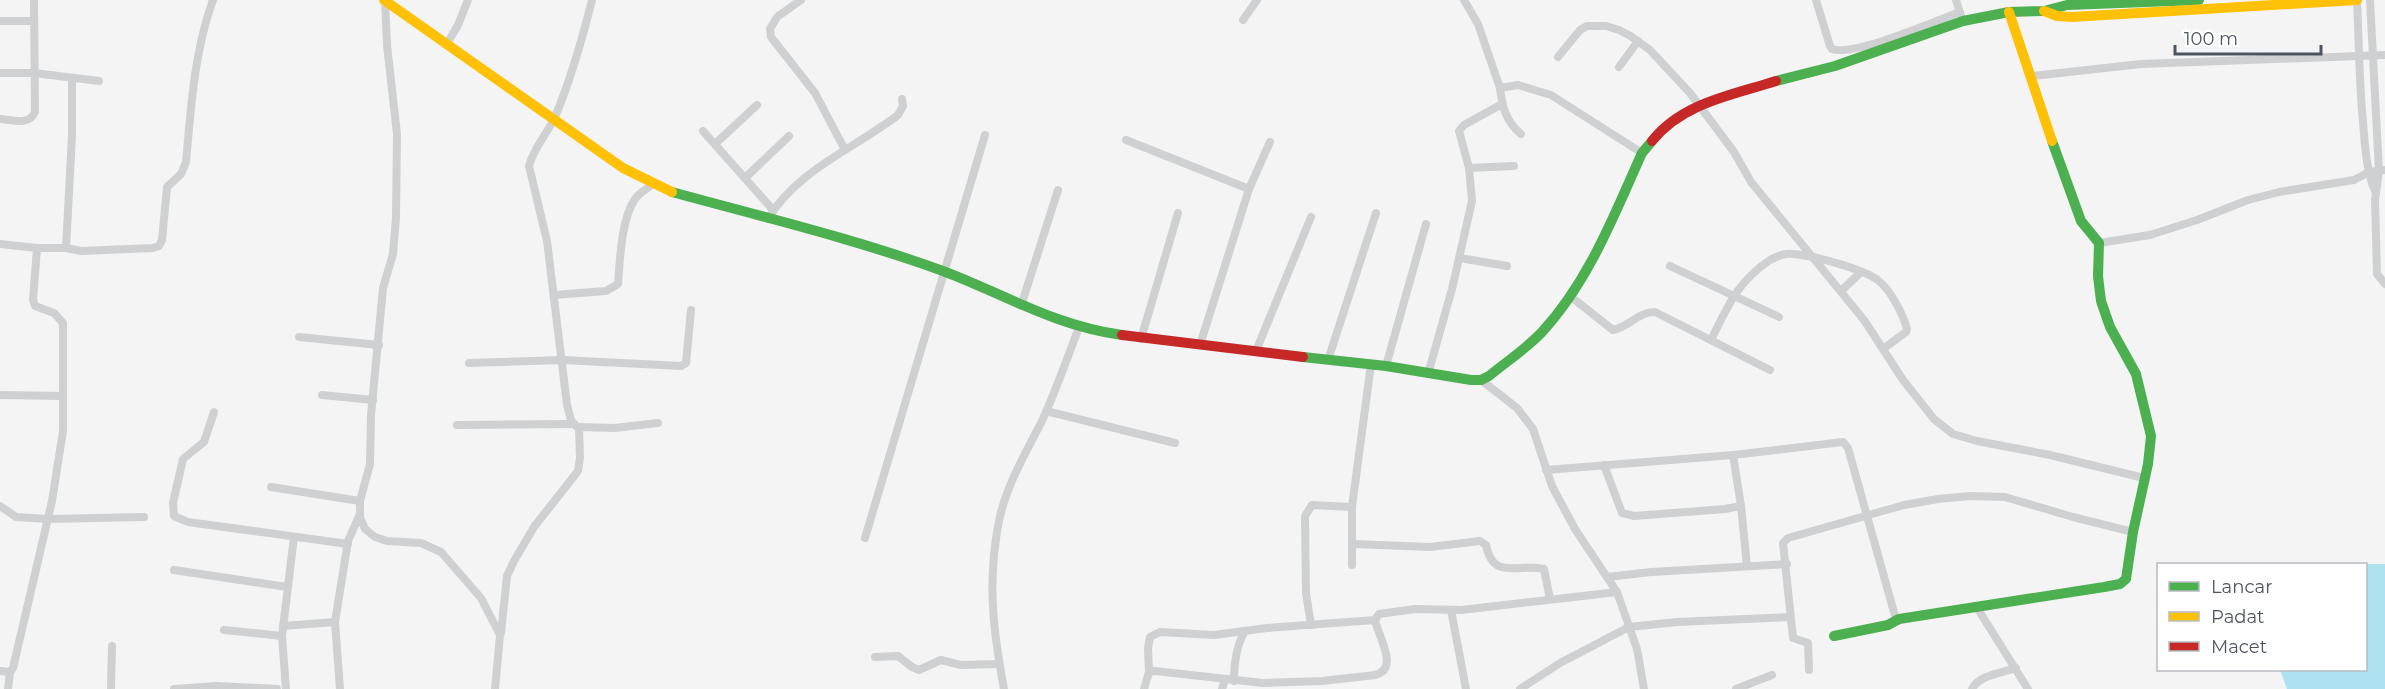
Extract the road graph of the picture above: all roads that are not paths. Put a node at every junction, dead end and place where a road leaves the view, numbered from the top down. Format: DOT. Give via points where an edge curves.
graph roads {
  1 [pos="34,0"];
  2 [pos="213,0"];
  3 [pos="384,0"];
  4 [pos="468,0"];
  5 [pos="592,0"];
  6 [pos="801,0"];
  7 [pos="1257,0"];
  8 [pos="1464,0"];
  9 [pos="1816,0"];
  10 [pos="1956,0"];
  11 [pos="2199,0"];
  12 [pos="2357,0"];
  13 [pos="2370,0"];
  14 [pos="2206,5"];
  15 [pos="2044,11"];
  16 [pos="2009,12"];
  17 [pos="1961,17"];
  18 [pos="1243,20"];
  19 [pos="0,21"];
  20 [pos="34,21"];
  21 [pos="1638,41"];
  22 [pos="447,44"];
  23 [pos="2385,56"];
  24 [pos="1558,57"];
  25 [pos="2358,57"];
  26 [pos="2371,57"];
  27 [pos="1618,67"];
  28 [pos="0,73"];
  29 [pos="34,73"];
  30 [pos="2033,76"];
  31 [pos="72,79"];
  32 [pos="99,81"];
  33 [pos="1500,88"];
  34 [pos="902,99"];
  35 [pos="757,105"];
  36 [pos="1502,105"];
  37 [pos="1699,105"];
  38 [pos="0,119"];
  39 [pos="554,119"];
  40 [pos="703,131"];
  41 [pos="1521,134"];
  42 [pos="985,135"];
  43 [pos="789,136"];
  44 [pos="1126,140"];
  45 [pos="1270,142"];
  46 [pos="715,144"];
  47 [pos="845,150"];
  48 [pos="1642,153"];
  49 [pos="1514,166"];
  50 [pos="1469,168"];
  51 [pos="2382,171"];
  52 [pos="2369,172"];
  53 [pos="745,178"];
  54 [pos="2361,178"];
  55 [pos="2378,182"];
  56 [pos="653,184"];
  57 [pos="1250,189"];
  58 [pos="1058,190"];
  59 [pos="1178,213"];
  60 [pos="1376,213"];
  61 [pos="771,215"];
  62 [pos="1311,217"];
  63 [pos="1426,224"];
  64 [pos="2099,243"];
  65 [pos="0,244"];
  66 [pos="37,248"];
  67 [pos="66,248"];
  68 [pos="1812,257"];
  69 [pos="1460,258"];
  70 [pos="1507,266"];
  71 [pos="1670,266"];
  72 [pos="945,272"];
  73 [pos="1861,272"];
  74 [pos="2385,284"];
  75 [pos="1841,291"];
  76 [pos="554,295"];
  77 [pos="1570,296"];
  78 [pos="1733,296"];
  79 [pos="1021,306"];
  80 [pos="691,310"];
  81 [pos="1779,317"];
  82 [pos="1079,327"];
  83 [pos="299,337"];
  84 [pos="1141,339"];
  85 [pos="1711,340"];
  86 [pos="379,345"];
  87 [pos="1200,345"];
  88 [pos="1883,349"];
  89 [pos="1256,351"];
  90 [pos="562,360"];
  91 [pos="1328,360"];
  92 [pos="469,363"];
  93 [pos="1371,364"];
  94 [pos="1386,366"];
  95 [pos="1770,370"];
  96 [pos="1428,374"];
  97 [pos="1481,380"];
  98 [pos="0,395"];
  99 [pos="322,395"];
  100 [pos="63,396"];
  101 [pos="373,400"];
  102 [pos="1046,411"];
  103 [pos="214,412"];
  104 [pos="658,423"];
  105 [pos="457,425"];
  106 [pos="576,425"];
  107 [pos="1175,443"];
  108 [pos="1733,455"];
  109 [pos="1604,465"];
  110 [pos="1546,470"];
  111 [pos="2144,478"];
  112 [pos="271,487"];
  113 [pos="360,501"];
  114 [pos="0,506"];
  115 [pos="1741,506"];
  116 [pos="1353,507"];
  117 [pos="360,512"];
  118 [pos="1867,515"];
  119 [pos="144,517"];
  120 [pos="48,519"];
  121 [pos="2133,532"];
  122 [pos="294,537"];
  123 [pos="865,538"];
  124 [pos="348,544"];
  125 [pos="1353,544"];
  126 [pos="1787,564"];
  127 [pos="1352,566"];
  128 [pos="1747,566"];
  129 [pos="174,570"];
  130 [pos="1607,577"];
  131 [pos="287,587"];
  132 [pos="1617,592"];
  133 [pos="1550,599"];
  134 [pos="1976,606"];
  135 [pos="1451,610"];
  136 [pos="1790,617"];
  137 [pos="1899,619"];
  138 [pos="1375,620"];
  139 [pos="335,622"];
  140 [pos="1311,625"];
  141 [pos="284,627"];
  142 [pos="1629,627"];
  143 [pos="224,630"];
  144 [pos="1245,631"];
  145 [pos="500,635"];
  146 [pos="282,636"];
  147 [pos="1834,636"];
  148 [pos="112,646"];
  149 [pos="875,657"];
  150 [pos="999,664"];
  151 [pos="2016,668"];
  152 [pos="1809,670"];
  153 [pos="0,671"];
  154 [pos="10,672"];
  155 [pos="1149,672"];
  156 [pos="1772,675"];
  157 [pos="1225,680"];
  158 [pos="1234,681"];
  159 [pos="213,688"];
  160 [pos="8,689"];
  161 [pos="111,689"];
  162 [pos="174,689"];
  163 [pos="278,689"];
  164 [pos="286,689"];
  165 [pos="340,689"];
  166 [pos="495,689"];
  167 [pos="1004,689"];
  168 [pos="1143,689"];
  169 [pos="1222,689"];
  170 [pos="1466,689"];
  171 [pos="1520,689"];
  172 [pos="1644,689"];
  173 [pos="1736,689"];
  174 [pos="1972,689"];
  175 [pos="2028,689"];
  1 -- 20 [label="street"];
  2 -- 67 [label="street" via="196,67 186,162 181,174 167,187 159,246 81,251"];
  3 -- 22 [label="street"];
  3 -- 86 [label="street" via="398,178 393,254 383,288"];
  4 -- 22 [label="street"];
  5 -- 39 [label="street" via="580,48"];
  6 -- 47 [label="street" via="777,17 770,29 771,37 815,93"];
  7 -- 18 [label="street"];
  8 -- 33 [label="street" via="1478,24"];
  9 -- 17 [label="street" via="1830,46 1841,51"];
  10 -- 17 [label="street"];
  11 -- 15 [label="street" via="2067,5"];
  12 -- 14 [label="street"];
  12 -- 25 [label="street"];
  13 -- 26 [label="street"];
  14 -- 15 [label="street" via="2072,17"];
  15 -- 16 [label="street"];
  16 -- 17 [label="street"];
  16 -- 30 [label="street"];
  17 -- 37 [label="street" via="1835,66"];
  19 -- 20 [label="street"];
  20 -- 29 [label="street"];
  21 -- 24 [label="street" via="1606,26 1587,26"];
  21 -- 27 [label="street"];
  21 -- 37 [label="street"];
  22 -- 39 [label="street"];
  23 -- 26 [label="street"];
  25 -- 26 [label="street"];
  25 -- 30 [label="street" via="2141,64"];
  25 -- 52 [label="street"];
  26 -- 51 [label="street"];
  28 -- 29 [label="street"];
  29 -- 31 [label="street"];
  29 -- 38 [label="street" via="32,118"];
  30 -- 64 [label="street" via="2072,200 2081,221"];
  31 -- 32 [label="street"];
  31 -- 67 [label="street"];
  33 -- 36 [label="street"];
  33 -- 48 [label="street" via="1518,85 1551,95"];
  34 -- 47 [label="street" via="898,115"];
  35 -- 46 [label="street"];
  36 -- 41 [label="street"];
  36 -- 50 [label="street" via="1459,131"];
  37 -- 48 [label="street" via="1670,122"];
  37 -- 68 [label="street" via="1741,162 1750,182"];
  39 -- 56 [label="street" via="623,168"];
  39 -- 76 [label="street" via="529,166 547,241"];
  40 -- 46 [label="street"];
  42 -- 72 [label="street"];
  43 -- 53 [label="street"];
  44 -- 57 [label="street"];
  45 -- 57 [label="street"];
  46 -- 53 [label="street"];
  47 -- 61 [label="street" via="793,188"];
  48 -- 77 [label="street" via="1594,258"];
  49 -- 50 [label="street"];
  50 -- 69 [label="street" via="1472,201"];
  51 -- 52 [label="street"];
  51 -- 55 [label="street"];
  52 -- 54 [label="street"];
  52 -- 55 [label="street"];
  53 -- 61 [label="street"];
  54 -- 55 [label="street"];
  54 -- 64 [label="street" via="2279,192 2150,235"];
  55 -- 74 [label="street" via="2377,274"];
  56 -- 61 [label="street"];
  56 -- 76 [label="street" via="636,197 630,208 618,284 606,291"];
  57 -- 87 [label="street"];
  58 -- 79 [label="street"];
  59 -- 84 [label="street"];
  60 -- 91 [label="street"];
  61 -- 72 [label="street"];
  62 -- 89 [label="street"];
  63 -- 94 [label="street"];
  64 -- 111 [label="street" via="2101,301 2110,327 2136,374 2149,422 2150,451"];
  65 -- 66 [label="street"];
  66 -- 67 [label="street"];
  66 -- 100 [label="street" via="33,300 35,306 54,313 63,322"];
  68 -- 73 [label="street"];
  68 -- 75 [label="street"];
  68 -- 78 [label="street" via="1784,254 1755,272"];
  69 -- 70 [label="street"];
  69 -- 96 [label="street"];
  71 -- 78 [label="street"];
  72 -- 79 [label="street"];
  72 -- 123 [label="street"];
  73 -- 75 [label="street"];
  73 -- 88 [label="street" via="1880,281 1907,329"];
  75 -- 88 [label="street"];
  76 -- 90 [label="street"];
  77 -- 85 [label="street" via="1613,330 1640,314 1655,312"];
  77 -- 97 [label="street" via="1541,333"];
  78 -- 81 [label="street"];
  78 -- 85 [label="street"];
  79 -- 82 [label="street"];
  80 -- 90 [label="street" via="684,365"];
  82 -- 84 [label="street"];
  82 -- 102 [label="street"];
  83 -- 86 [label="street"];
  84 -- 87 [label="street"];
  85 -- 95 [label="street"];
  86 -- 101 [label="street"];
  87 -- 89 [label="street"];
  88 -- 111 [label="street" via="1934,419 1953,434"];
  89 -- 91 [label="street"];
  90 -- 92 [label="street"];
  90 -- 106 [label="street" via="567,405"];
  91 -- 93 [label="street"];
  93 -- 94 [label="street"];
  93 -- 116 [label="street"];
  94 -- 96 [label="street"];
  96 -- 97 [label="street"];
  97 -- 110 [label="street" via="1517,408 1533,429"];
  98 -- 100 [label="street"];
  99 -- 101 [label="street"];
  100 -- 120 [label="street" via="63,431"];
  101 -- 113 [label="street" via="370,464"];
  102 -- 107 [label="street"];
  102 -- 150 [label="street" via="999,520 991,580"];
  103 -- 122 [label="street" via="204,442 183,459 173,503 174,516 188,522"];
  104 -- 106 [label="street" via="614,428"];
  105 -- 106 [label="street"];
  106 -- 145 [label="street" via="578,471 534,527 507,576"];
  108 -- 109 [label="street"];
  108 -- 115 [label="street"];
  108 -- 118 [label="street" via="1843,442"];
  109 -- 110 [label="street"];
  109 -- 115 [label="street" via="1618,506 1628,516"];
  110 -- 130 [label="street" via="1575,529"];
  111 -- 121 [label="street"];
  112 -- 113 [label="street"];
  113 -- 117 [label="street"];
  114 -- 120 [label="street" via="16,517"];
  115 -- 128 [label="street"];
  116 -- 125 [label="street"];
  116 -- 140 [label="street" via="1312,505 1305,516 1306,593"];
  117 -- 124 [label="street"];
  117 -- 145 [label="street" via="362,524 375,537 421,543 441,552 481,598"];
  118 -- 121 [label="street" via="1938,499 2005,497"];
  118 -- 126 [label="street" via="1788,538 1783,543"];
  118 -- 137 [label="street"];
  119 -- 120 [label="street"];
  120 -- 154 [label="street"];
  121 -- 134 [label="street" via="2128,574 2120,584"];
  122 -- 124 [label="street"];
  122 -- 131 [label="street"];
  124 -- 139 [label="street"];
  125 -- 127 [label="street"];
  125 -- 133 [label="street" via="1430,547 1480,541 1496,565 1543,569"];
  126 -- 128 [label="street"];
  126 -- 136 [label="street"];
  128 -- 130 [label="street"];
  129 -- 131 [label="street"];
  130 -- 132 [label="street"];
  131 -- 141 [label="street"];
  132 -- 133 [label="street"];
  132 -- 142 [label="street"];
  133 -- 135 [label="street"];
  134 -- 137 [label="street"];
  134 -- 151 [label="street"];
  135 -- 138 [label="street" via="1383,612"];
  135 -- 170 [label="street"];
  136 -- 142 [label="street"];
  136 -- 152 [label="street" via="1793,638 1808,643"];
  137 -- 147 [label="street" via="1888,625"];
  138 -- 140 [label="street"];
  138 -- 158 [label="street" via="1386,656 1382,674 1322,681"];
  139 -- 141 [label="street"];
  139 -- 165 [label="street"];
  140 -- 144 [label="street"];
  141 -- 146 [label="street"];
  142 -- 171 [label="street"];
  142 -- 172 [label="street"];
  143 -- 146 [label="street"];
  144 -- 155 [label="street" via="1153,634 1148,648"];
  144 -- 158 [label="street" via="1234,665"];
  145 -- 166 [label="street"];
  146 -- 164 [label="street"];
  148 -- 161 [label="street"];
  149 -- 150 [label="street" via="898,656 919,670 941,660 961,665"];
  150 -- 167 [label="street"];
  151 -- 174 [label="street" via="1982,679"];
  151 -- 175 [label="street"];
  153 -- 154 [label="street"];
  154 -- 160 [label="street"];
  155 -- 157 [label="street"];
  155 -- 168 [label="street"];
  156 -- 173 [label="street"];
  157 -- 158 [label="street"];
  157 -- 169 [label="street"];
  159 -- 162 [label="street"];
  159 -- 163 [label="street"];
}
